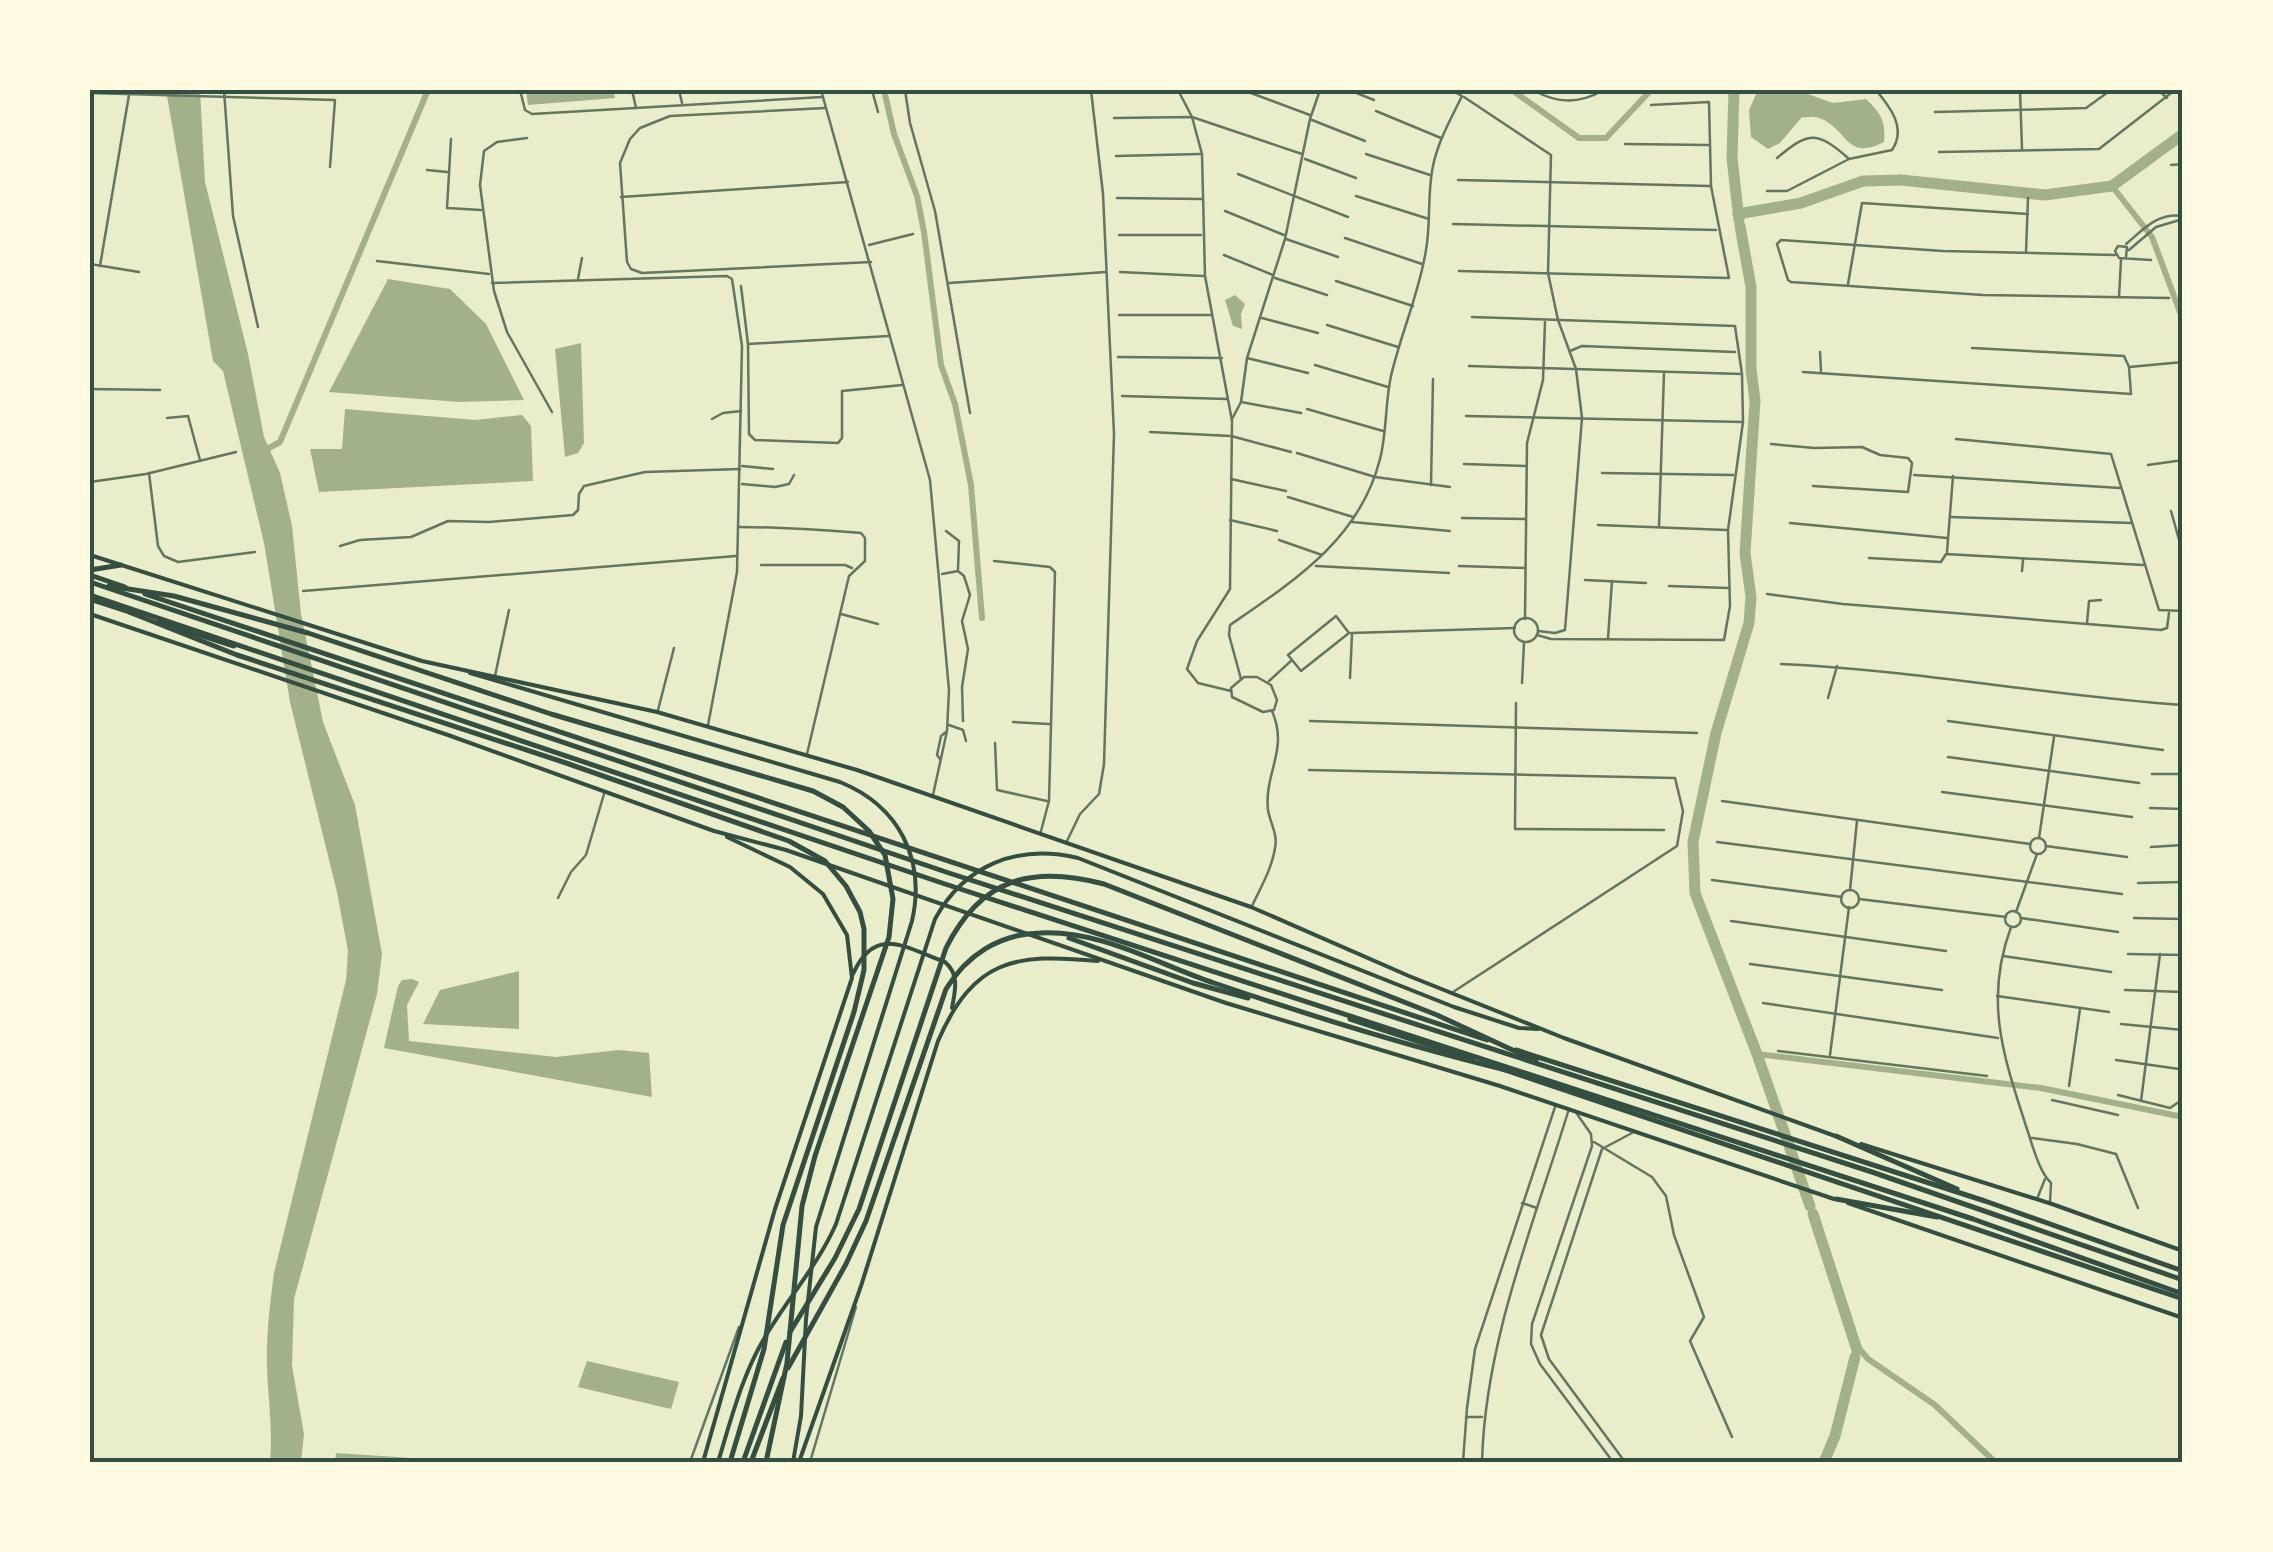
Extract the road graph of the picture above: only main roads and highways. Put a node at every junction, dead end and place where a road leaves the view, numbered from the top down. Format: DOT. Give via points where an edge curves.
graph roads {
  1 [pos="90,555"];
  2 [pos="121,564"];
  3 [pos="90,576"];
  4 [pos="101,586"];
  5 [pos="92,597"];
  6 [pos="90,614"];
  7 [pos="456,669"];
  8 [pos="714,830"];
  9 [pos="1108,962"];
  10 [pos="852,978"];
  11 [pos="952,1010"];
  12 [pos="1545,1030"];
  13 [pos="1552,1069"];
  14 [pos="1548,1080"];
  15 [pos="1836,1136"];
  16 [pos="1836,1200"];
  17 [pos="1985,1200"];
  18 [pos="1959,1221"];
  19 [pos="2183,1252"];
  20 [pos="2183,1271"];
  21 [pos="2183,1280"];
  22 [pos="2183,1296"];
  23 [pos="2183,1318"];
  24 [pos="703,1462"];
  25 [pos="718,1462"];
  26 [pos="730,1462"];
  27 [pos="743,1462"];
  28 [pos="751,1462"];
  29 [pos="766,1462"];
  30 [pos="796,1462"];
  1 -- 2 [label="main road"];
  2 -- 3 [label="highway"];
  2 -- 7 [label="main road"];
  3 -- 4 [label="highway"];
  3 -- 17 [label="highway"];
  4 -- 13 [label="highway"];
  4 -- 29 [label="highway" via="174,596 308,633 794,785 843,807 878,842 891,881 889,937 802,1206 787,1363"];
  5 -- 14 [label="highway"];
  5 -- 18 [label="highway"];
  5 -- 26 [label="highway" via="237,655 788,841 825,862 846,886 864,930 864,970 783,1225 764,1349"];
  6 -- 8 [label="main road"];
  7 -- 12 [label="main road" via="657,712 808,754 1251,907"];
  7 -- 30 [label="main road" via="840,782 870,797 899,826 914,863 912,922 816,1226"];
  8 -- 9 [label="main road"];
  8 -- 10 [label="main road" via="790,867 823,894 847,935"];
  9 -- 11 [label="main road" via="1012,962 976,982"];
  9 -- 16 [label="main road"];
  10 -- 11 [label="main road" via="867,950 894,944 952,968"];
  10 -- 24 [label="main road" via="775,1209"];
  11 -- 30 [label="main road"];
  12 -- 15 [label="main road"];
  12 -- 25 [label="main road" via="1454,1007 1078,858 1033,852 988,864 950,894 935,919 836,1224 752,1362"];
  13 -- 21 [label="highway"];
  13 -- 27 [label="highway" via="1437,1015 1104,884 1049,874 1005,884 976,904 946,948 871,1178 782,1350"];
  14 -- 22 [label="highway" via="1973,1219"];
  14 -- 28 [label="highway" via="1193,983 1050,933 987,947 946,989 866,1221 787,1368"];
  15 -- 17 [label="highway"];
  15 -- 19 [label="main road"];
  16 -- 18 [label="highway"];
  16 -- 23 [label="main road"];
  17 -- 20 [label="highway"];
  18 -- 22 [label="highway"];
}
